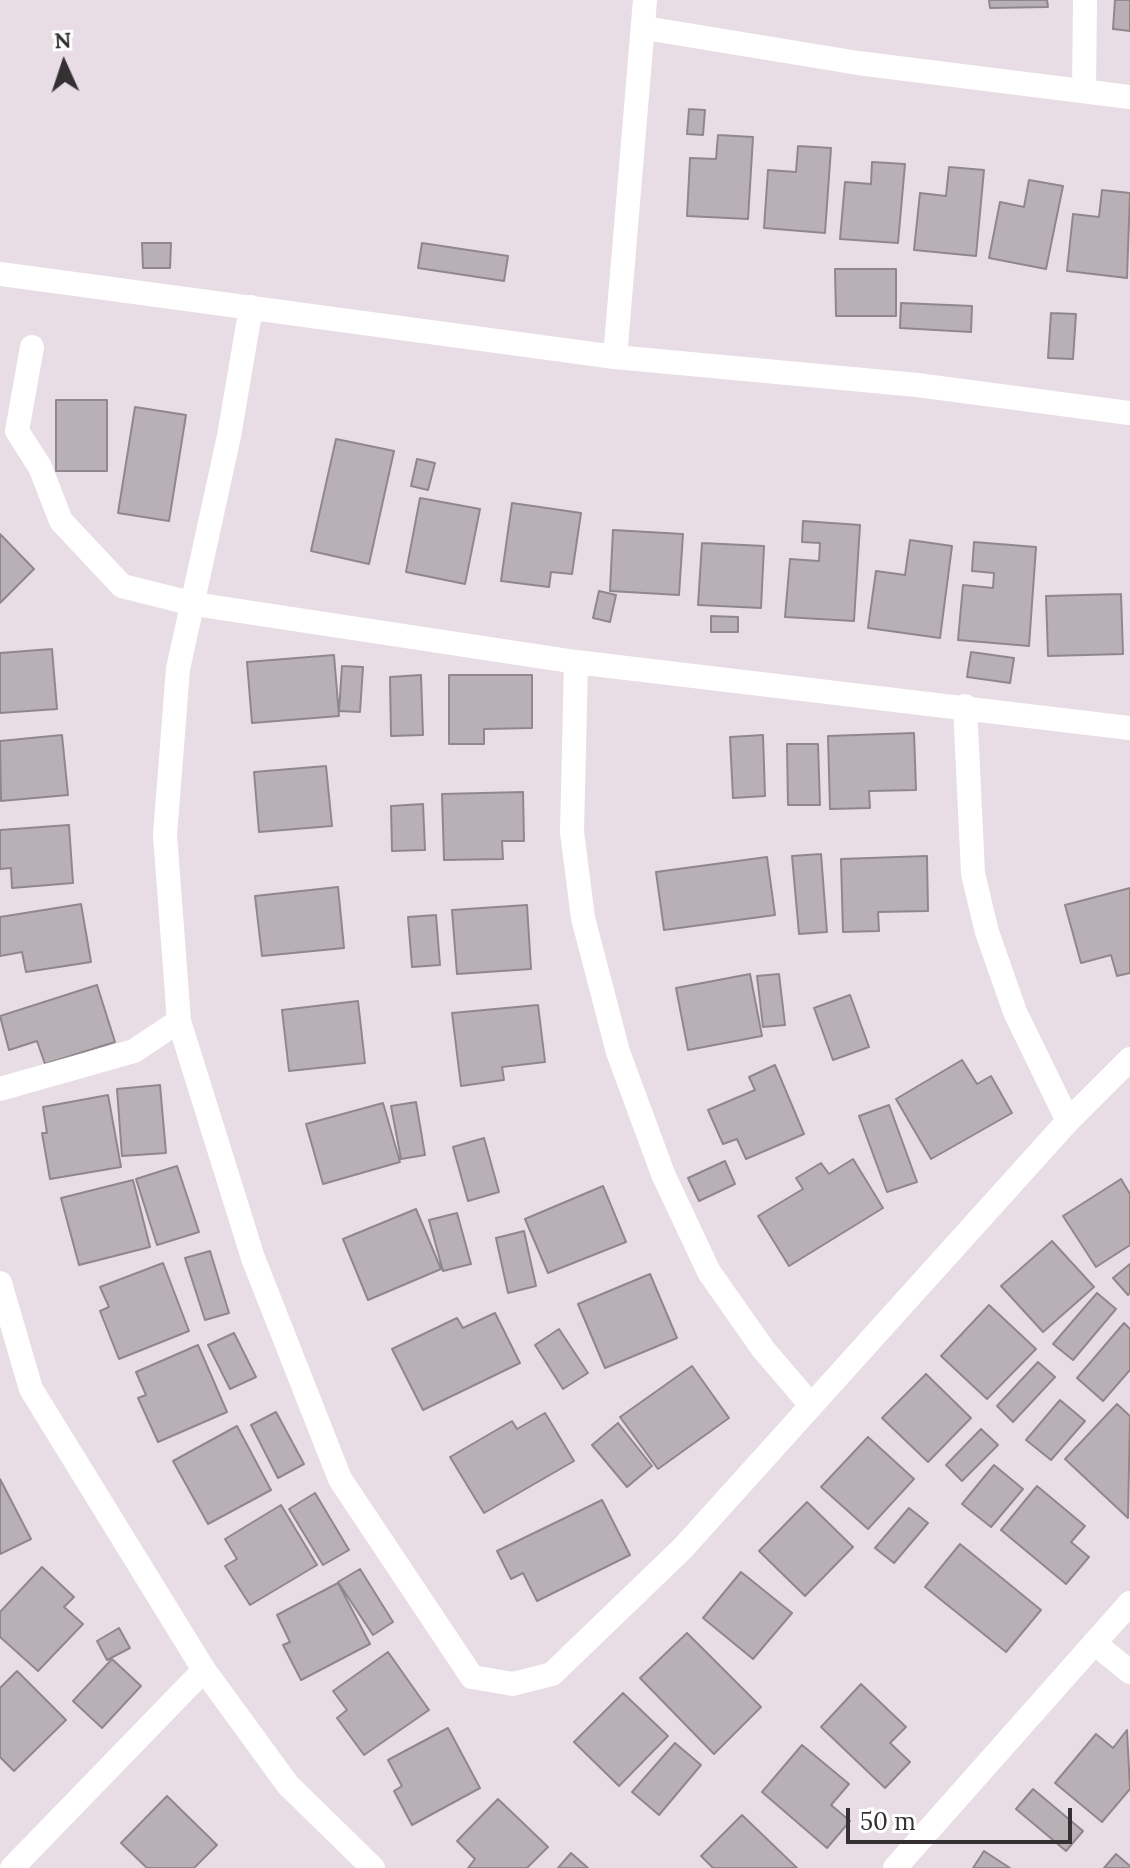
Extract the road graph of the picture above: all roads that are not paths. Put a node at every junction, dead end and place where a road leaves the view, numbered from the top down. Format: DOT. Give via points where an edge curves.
graph roads {
  1 [pos="645,0"];
  2 [pos="1085,0"];
  3 [pos="645,28"];
  4 [pos="1084,90"];
  5 [pos="1130,97"];
  6 [pos="0,274"];
  7 [pos="251,307"];
  8 [pos="32,347"];
  9 [pos="615,357"];
  10 [pos="1130,413"];
  11 [pos="194,604"];
  12 [pos="576,662"];
  13 [pos="965,706"];
  14 [pos="1130,728"];
  15 [pos="179,1021"];
  16 [pos="1130,1059"];
  17 [pos="0,1089"];
  18 [pos="1068,1121"];
  19 [pos="0,1283"];
  20 [pos="810,1404"];
  21 [pos="1130,1603"];
  22 [pos="1094,1643"];
  23 [pos="204,1670"];
  24 [pos="1130,1672"];
  25 [pos="12,1868"];
  26 [pos="373,1868"];
  27 [pos="895,1868"];
  1 -- 3 [label="street"];
  2 -- 4 [label="street"];
  3 -- 4 [label="street" via="858,63"];
  3 -- 9 [label="street"];
  4 -- 5 [label="street"];
  6 -- 7 [label="street"];
  7 -- 9 [label="street"];
  7 -- 11 [label="street"];
  8 -- 11 [label="street" via="17,431 40,467 61,521 122,586"];
  9 -- 10 [label="street" via="917,385"];
  11 -- 12 [label="street"];
  11 -- 15 [label="street" via="178,669 165,835"];
  12 -- 13 [label="street"];
  12 -- 20 [label="street" via="572,832 583,918 618,1052 663,1174 709,1272"];
  13 -- 14 [label="street"];
  13 -- 18 [label="street" via="973,874 1015,1012"];
  15 -- 17 [label="street" via="134,1051"];
  15 -- 20 [label="street" via="253,1258 340,1479 472,1677 513,1684 552,1674 682,1549"];
  16 -- 18 [label="street"];
  18 -- 20 [label="street"];
  19 -- 23 [label="street" via="31,1389"];
  21 -- 22 [label="street"];
  22 -- 24 [label="street"];
  22 -- 27 [label="street"];
  23 -- 25 [label="street"];
  23 -- 26 [label="street" via="288,1785"];
}
